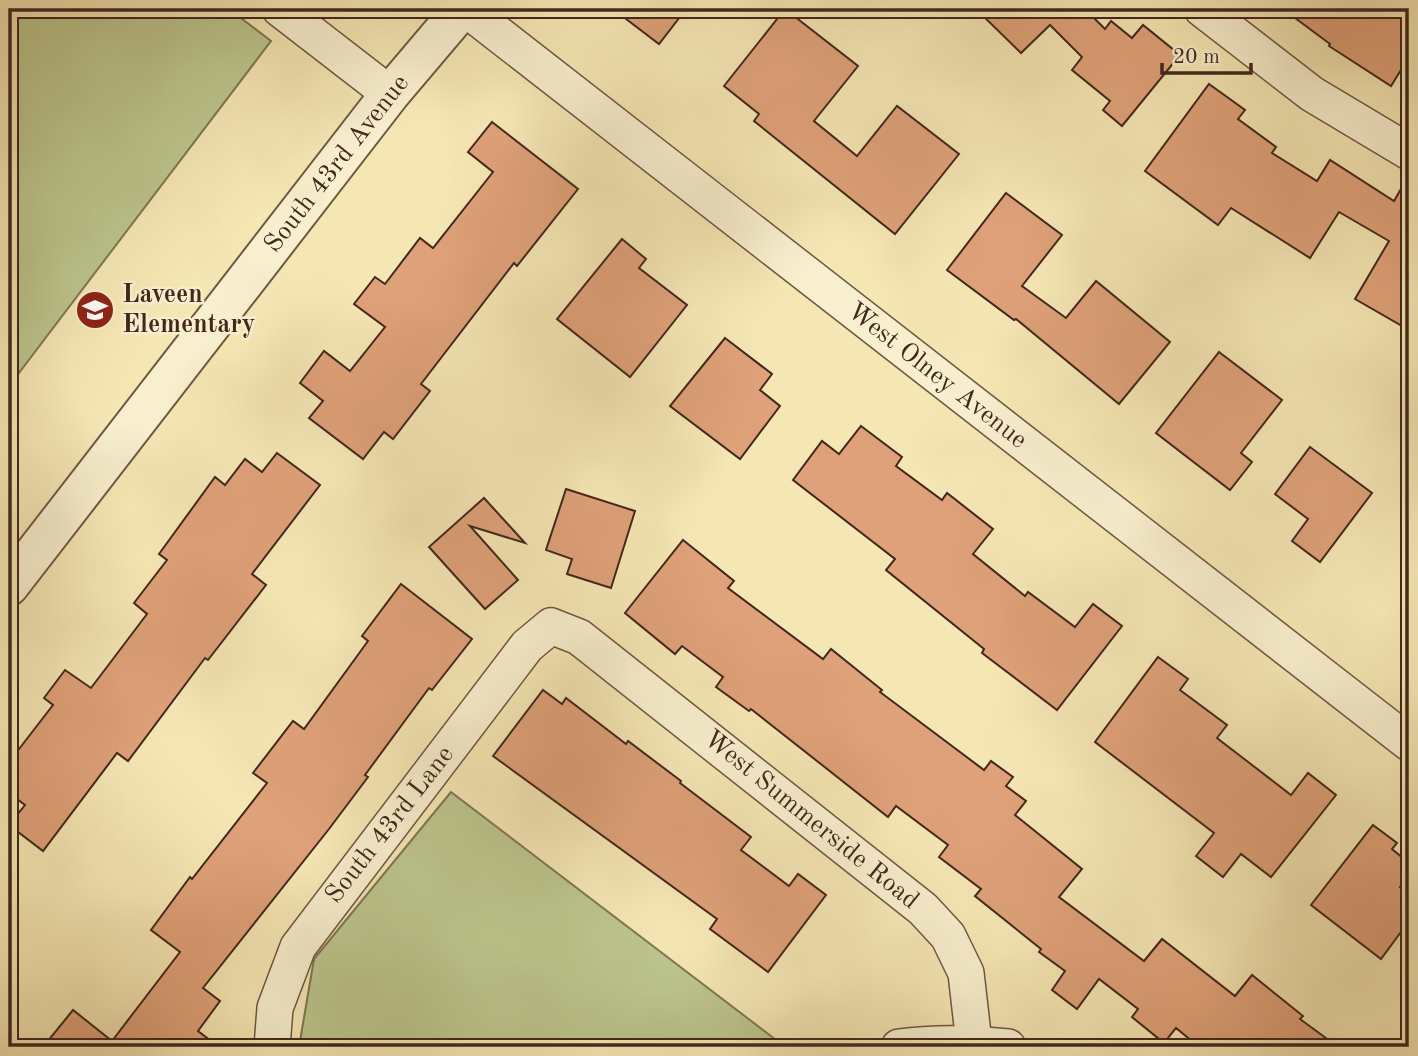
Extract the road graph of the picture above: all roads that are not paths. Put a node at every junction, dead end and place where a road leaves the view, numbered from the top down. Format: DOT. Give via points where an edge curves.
graph roads {
  1 [pos="280,9"];
  2 [pos="464,9"];
  3 [pos="1202,9"];
  4 [pos="390,94"];
  5 [pos="1409,152"];
  6 [pos="9,586"];
  7 [pos="551,626"];
  8 [pos="1409,743"];
  9 [pos="974,1043"];
  10 [pos="272,1047"];
  11 [pos="899,1047"];
  12 [pos="1008,1047"];
  1 -- 4 [label="street"];
  2 -- 4 [label="street, South 43rd Avenue"];
  2 -- 8 [label="street, West Olney Avenue"];
  3 -- 5 [label="street" via="1312,94"];
  4 -- 6 [label="street, South 43rd Avenue"];
  7 -- 9 [label="street, West Summerside Road" via="579,637 923,909 948,936 966,973"];
  7 -- 10 [label="street, South 43rd Lane" via="527,646 298,947 275,1008"];
  9 -- 11 [label="street"];
  9 -- 12 [label="street"];
}
